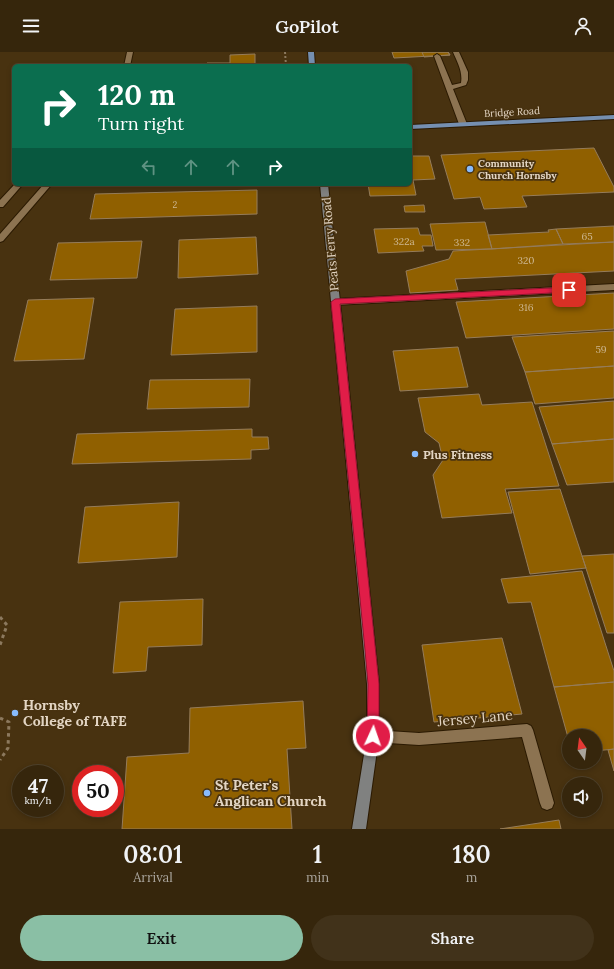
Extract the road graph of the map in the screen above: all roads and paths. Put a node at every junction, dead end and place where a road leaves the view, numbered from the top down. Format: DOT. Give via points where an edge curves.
graph roads {
  1 [pos="130,52"];
  2 [pos="285,52"];
  3 [pos="311,52"];
  4 [pos="456,52"];
  5 [pos="437,56"];
  6 [pos="127,64"];
  7 [pos="286,64"];
  8 [pos="312,64"];
  9 [pos="449,88"];
  10 [pos="614,117"];
  11 [pos="463,124"];
  12 [pos="412,127"];
  13 [pos="17,186"];
  14 [pos="46,186"];
  15 [pos="324,186"];
  16 [pos="0,205"];
  17 [pos="0,239"];
  18 [pos="614,287"];
  19 [pos="335,302"];
  20 [pos="0,617"];
  21 [pos="0,645"];
  22 [pos="0,718"];
  23 [pos="373,736"];
  24 [pos="0,760"];
  25 [pos="547,803"];
  26 [pos="359,829"];
  1 -- 6 [label="street"];
  2 -- 7 [label="path"];
  3 -- 8 [label="main road"];
  4 -- 9 [label="street" via="465,73 465,80 464,84"];
  5 -- 9 [label="street"];
  9 -- 11 [label="street"];
  10 -- 11 [label="main road, Bridge Road"];
  11 -- 12 [label="main road, Bridge Road"];
  13 -- 16 [label="street"];
  14 -- 17 [label="street"];
  15 -- 19 [label="main road, Peats Ferry Road"];
  18 -- 19 [label="street"];
  19 -- 23 [label="main road, Peats Ferry Road" via="371,650"];
  20 -- 21 [label="path" via="8,625"];
  22 -- 24 [label="path" via="9,722 8,748"];
  23 -- 25 [label="street, Jersey Lane" via="419,739 527,730"];
  23 -- 26 [label="main road, Peats Ferry Road"];
}
